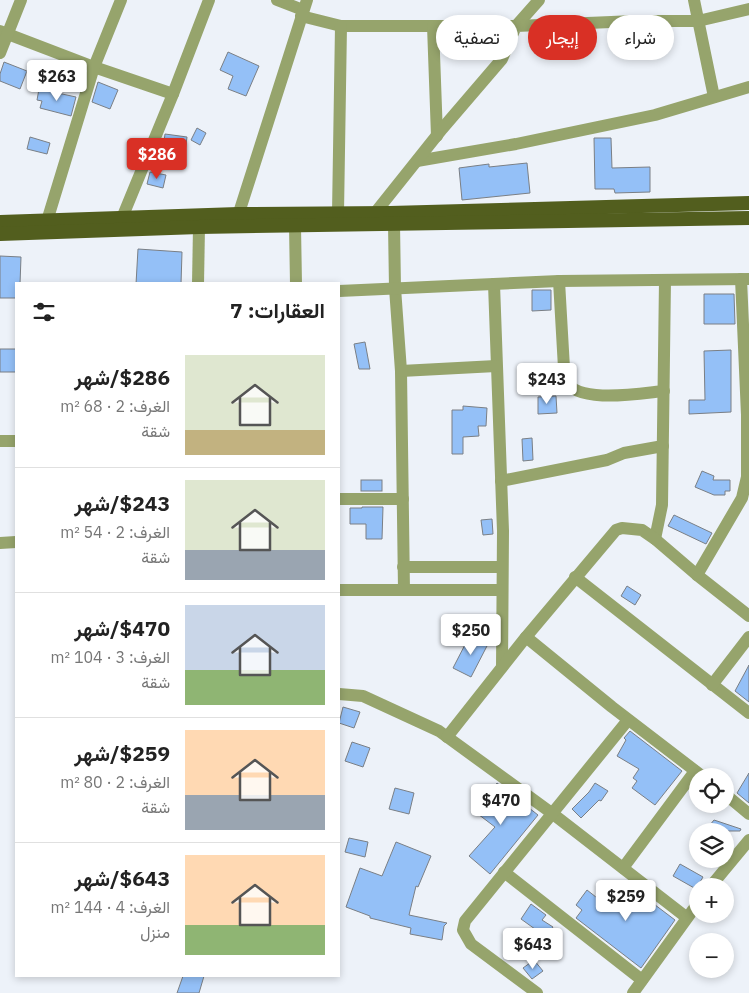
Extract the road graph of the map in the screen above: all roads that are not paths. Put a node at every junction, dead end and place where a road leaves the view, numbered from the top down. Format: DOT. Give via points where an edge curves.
graph roads {
  1 [pos="22,0"];
  2 [pos="121,0"];
  3 [pos="209,0"];
  4 [pos="277,0"];
  5 [pos="539,0"];
  6 [pos="694,0"];
  7 [pos="304,8"];
  8 [pos="749,9"];
  9 [pos="698,21"];
  10 [pos="518,24"];
  11 [pos="341,26"];
  12 [pos="433,26"];
  13 [pos="518,26"];
  14 [pos="4,32"];
  15 [pos="0,53"];
  16 [pos="501,60"];
  17 [pos="94,67"];
  18 [pos="749,87"];
  19 [pos="173,94"];
  20 [pos="714,97"];
  21 [pos="437,136"];
  22 [pos="417,161"];
  23 [pos="749,203"];
  24 [pos="375,213"];
  25 [pos="338,214"];
  26 [pos="749,218"];
  27 [pos="236,220"];
  28 [pos="0,222"];
  29 [pos="118,224"];
  30 [pos="394,224"];
  31 [pos="44,226"];
  32 [pos="295,226"];
  33 [pos="199,227"];
  34 [pos="0,234"];
  35 [pos="745,279"];
  36 [pos="665,280"];
  37 [pos="198,282"];
  38 [pos="296,282"];
  39 [pos="560,282"];
  40 [pos="494,284"];
  41 [pos="395,288"];
  42 [pos="340,291"];
  43 [pos="496,366"];
  44 [pos="401,371"];
  45 [pos="664,391"];
  46 [pos="0,441"];
  47 [pos="15,441"];
  48 [pos="663,446"];
  49 [pos="501,481"];
  50 [pos="340,499"];
  51 [pos="402,499"];
  52 [pos="655,539"];
  53 [pos="15,542"];
  54 [pos="0,543"];
  55 [pos="404,566"];
  56 [pos="502,567"];
  57 [pos="698,575"];
  58 [pos="575,577"];
  59 [pos="340,590"];
  60 [pos="404,590"];
  61 [pos="501,590"];
  62 [pos="749,616"];
  63 [pos="526,637"];
  64 [pos="749,637"];
  65 [pos="502,667"];
  66 [pos="712,685"];
  67 [pos="340,694"];
  68 [pos="749,713"];
  69 [pos="628,720"];
  70 [pos="447,737"];
  71 [pos="691,768"];
  72 [pos="689,786"];
  73 [pos="734,802"];
  74 [pos="553,814"];
  75 [pos="749,814"];
  76 [pos="749,840"];
  77 [pos="623,868"];
  78 [pos="504,872"];
  79 [pos="718,878"];
  80 [pos="689,914"];
  81 [pos="686,917"];
  82 [pos="642,980"];
  83 [pos="537,993"];
  84 [pos="633,993"];
  1 -- 14 [label="street"];
  2 -- 17 [label="street"];
  3 -- 19 [label="street"];
  4 -- 7 [label="street"];
  5 -- 10 [label="street"];
  6 -- 9 [label="street"];
  7 -- 11 [label="street"];
  7 -- 27 [label="street"];
  8 -- 9 [label="street"];
  9 -- 13 [label="street"];
  9 -- 20 [label="street"];
  11 -- 12 [label="street"];
  11 -- 25 [label="street"];
  12 -- 21 [label="street"];
  14 -- 15 [label="street"];
  14 -- 17 [label="street"];
  16 -- 21 [label="street"];
  17 -- 19 [label="street"];
  17 -- 31 [label="street"];
  18 -- 20 [label="street"];
  19 -- 29 [label="street"];
  20 -- 22 [label="street" via="654,115"];
  21 -- 22 [label="street"];
  22 -- 24 [label="street"];
  23 -- 24 [label="main road"];
  24 -- 25 [label="main road"];
  25 -- 27 [label="main road"];
  26 -- 30 [label="main road"];
  27 -- 29 [label="main road"];
  27 -- 32 [label="main road"];
  27 -- 33 [label="main road"];
  28 -- 31 [label="main road"];
  29 -- 31 [label="main road"];
  29 -- 33 [label="main road"];
  30 -- 32 [label="main road"];
  30 -- 41 [label="street"];
  31 -- 34 [label="main road"];
  32 -- 38 [label="street"];
  33 -- 37 [label="street"];
  35 -- 36 [label="street"];
  35 -- 57 [label="street" via="747,476 742,498"];
  36 -- 39 [label="street"];
  36 -- 45 [label="street"];
  39 -- 40 [label="street"];
  39 -- 45 [label="street" via="565,380 579,392 593,395"];
  40 -- 41 [label="street"];
  40 -- 43 [label="street"];
  41 -- 42 [label="street"];
  41 -- 44 [label="street"];
  43 -- 44 [label="street"];
  43 -- 49 [label="street"];
  44 -- 51 [label="street"];
  45 -- 48 [label="street"];
  46 -- 47 [label="street"];
  48 -- 49 [label="street"];
  48 -- 52 [label="street" via="662,505"];
  49 -- 56 [label="street"];
  50 -- 51 [label="street"];
  51 -- 55 [label="street"];
  52 -- 57 [label="street"];
  52 -- 58 [label="street" via="642,530 616,530"];
  53 -- 54 [label="street"];
  55 -- 56 [label="street"];
  55 -- 60 [label="street"];
  56 -- 61 [label="street"];
  57 -- 62 [label="street"];
  58 -- 63 [label="street"];
  58 -- 66 [label="street"];
  59 -- 60 [label="street"];
  60 -- 61 [label="street"];
  61 -- 65 [label="street"];
  63 -- 65 [label="street"];
  63 -- 69 [label="street"];
  64 -- 66 [label="street"];
  65 -- 70 [label="street"];
  66 -- 68 [label="street"];
  67 -- 70 [label="street" via="362,696"];
  69 -- 71 [label="street"];
  69 -- 74 [label="street"];
  70 -- 74 [label="street"];
  72 -- 77 [label="street"];
  73 -- 75 [label="street"];
  74 -- 77 [label="street"];
  74 -- 78 [label="street"];
  76 -- 79 [label="street"];
  77 -- 81 [label="street"];
  78 -- 82 [label="street"];
  78 -- 83 [label="street" via="465,921 463,930 471,944"];
  80 -- 81 [label="street"];
  81 -- 82 [label="street"];
  82 -- 84 [label="street"];
}
